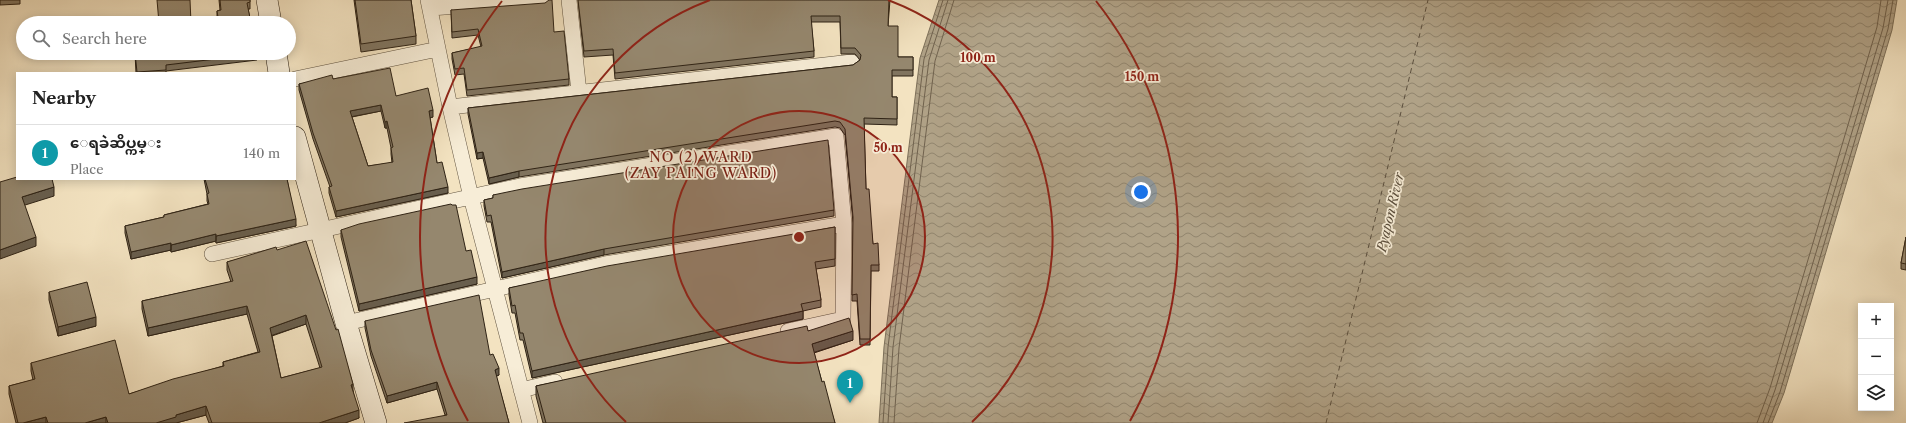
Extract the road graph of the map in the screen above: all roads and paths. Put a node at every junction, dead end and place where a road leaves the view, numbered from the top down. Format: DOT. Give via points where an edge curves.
graph roads {
  1 [pos="267,0"];
  2 [pos="544,0"];
  3 [pos="570,0"];
  4 [pos="429,4"];
  5 [pos="270,16"];
  6 [pos="438,50"];
  7 [pos="277,60"];
  8 [pos="852,62"];
  9 [pos="279,72"];
  10 [pos="296,79"];
  11 [pos="579,92"];
  12 [pos="450,106"];
  13 [pos="296,141"];
  14 [pos="471,197"];
  15 [pos="844,224"];
  16 [pos="320,231"];
  17 [pos="212,254"];
  18 [pos="494,288"];
  19 [pos="346,323"];
  20 [pos="774,334"];
  21 [pos="567,380"];
  22 [pos="521,390"];
  23 [pos="376,423"];
  24 [pos="530,423"];
  1 -- 5 [label="main road"];
  2 -- 4 [label="street"];
  3 -- 11 [label="street"];
  4 -- 6 [label="street"];
  6 -- 10 [label="street"];
  6 -- 12 [label="street"];
  7 -- 9 [label="main road"];
  8 -- 11 [label="street"];
  11 -- 12 [label="street"];
  12 -- 14 [label="street"];
  13 -- 16 [label="main road"];
  14 -- 15 [label="street" via="520,186 836,136"];
  14 -- 16 [label="street"];
  14 -- 18 [label="street"];
  15 -- 18 [label="street" via="605,264"];
  15 -- 20 [label="street" via="843,319"];
  16 -- 17 [label="street"];
  16 -- 19 [label="main road"];
  18 -- 19 [label="street"];
  18 -- 22 [label="street"];
  19 -- 23 [label="main road"];
  21 -- 22 [label="street"];
  22 -- 24 [label="street"];
}
